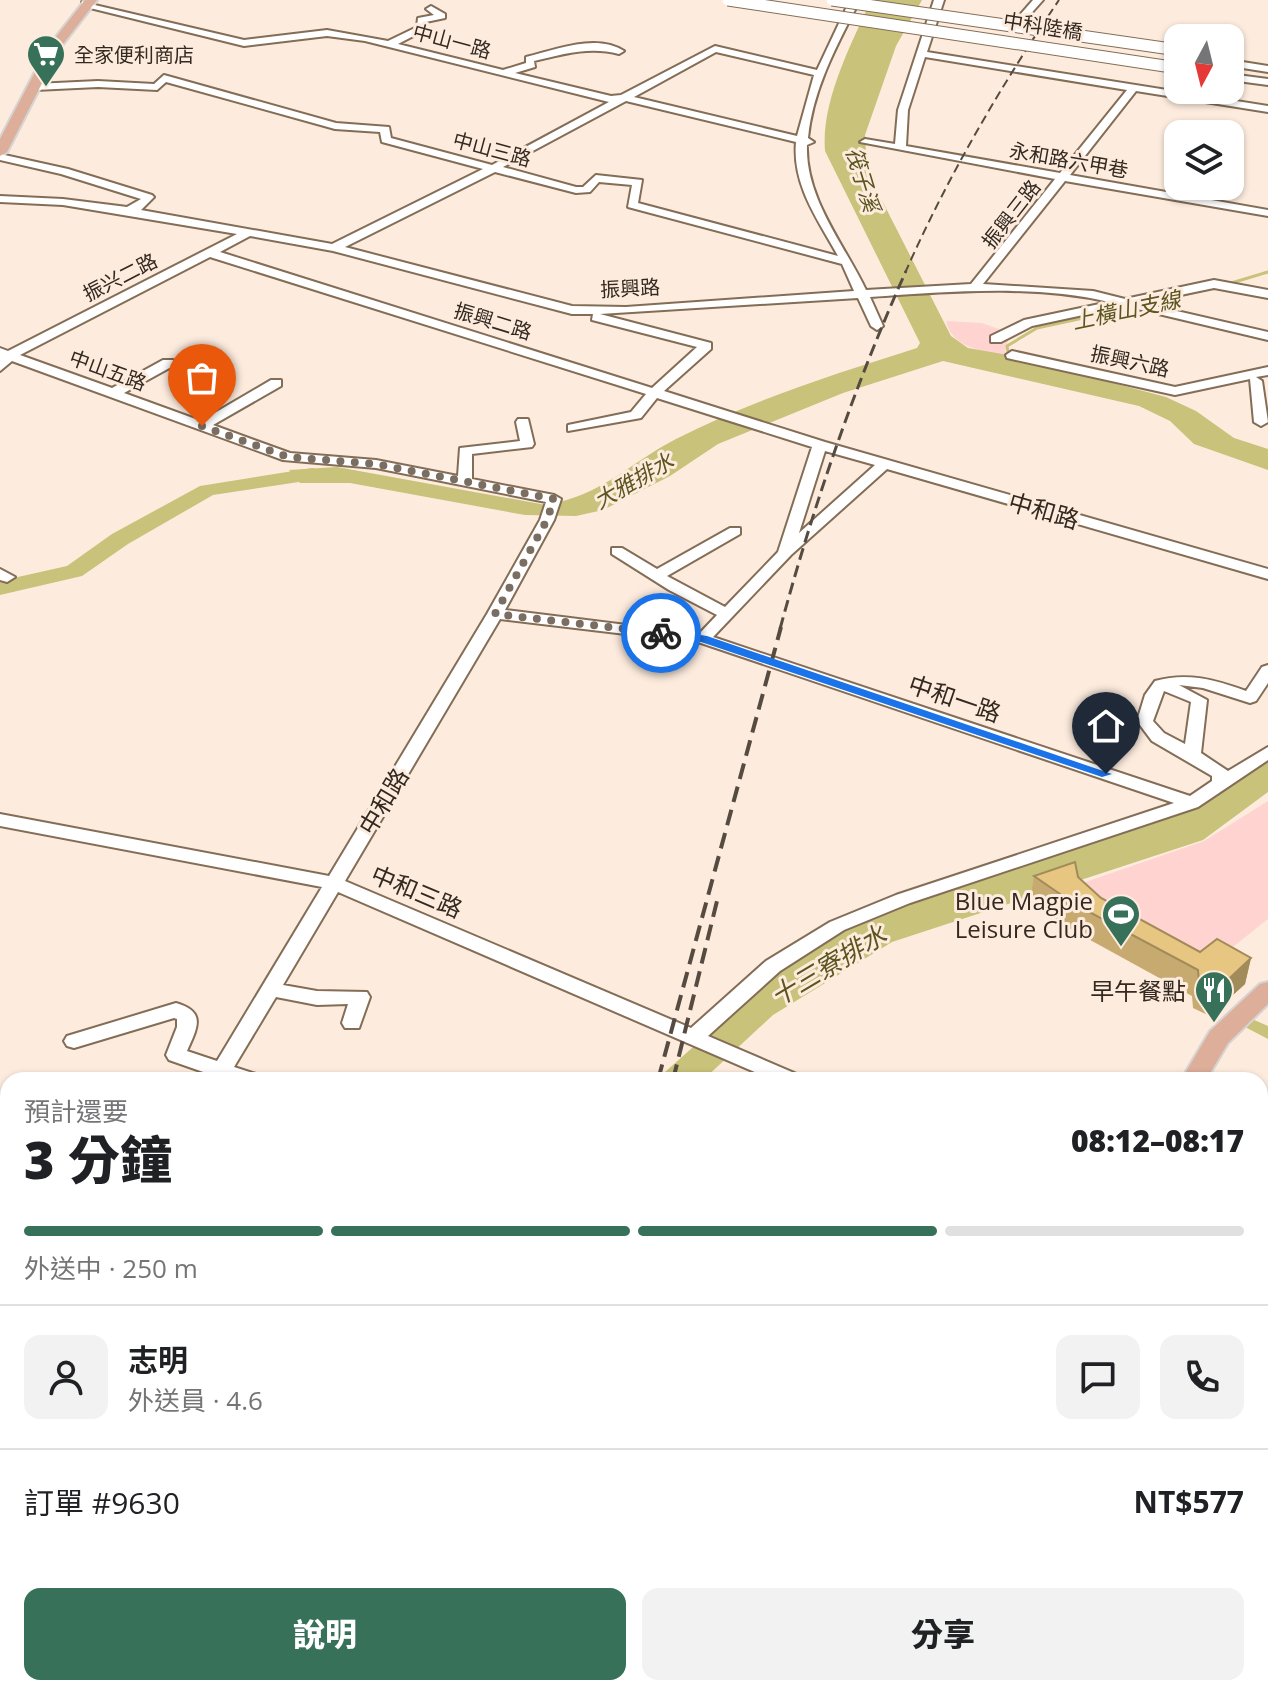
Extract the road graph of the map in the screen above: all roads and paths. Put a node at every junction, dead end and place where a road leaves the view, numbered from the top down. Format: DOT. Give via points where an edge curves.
graph roads {
  1 [pos="728,0"];
  2 [pos="752,0"];
  3 [pos="803,0"];
  4 [pos="832,0"];
  5 [pos="855,0"];
  6 [pos="939,0"];
  7 [pos="1038,0"];
  8 [pos="88,2"];
  9 [pos="431,9"];
  10 [pos="984,20"];
  11 [pos="1016,25"];
  12 [pos="928,33"];
  13 [pos="968,39"];
  14 [pos="390,44"];
  15 [pos="1021,46"];
  16 [pos="1034,48"];
  17 [pos="619,51"];
  18 [pos="1164,51"];
  19 [pos="1164,53"];
  20 [pos="922,54"];
  21 [pos="1140,54"];
  22 [pos="1244,60"];
  23 [pos="1164,62"];
  24 [pos="1244,63"];
  25 [pos="1268,63"];
  26 [pos="1164,65"];
  27 [pos="1164,65"];
  28 [pos="1006,66"];
  29 [pos="1020,68"];
  30 [pos="1268,69"];
  31 [pos="504,73"];
  32 [pos="822,74"];
  33 [pos="1244,76"];
  34 [pos="1244,78"];
  35 [pos="1268,79"];
  36 [pos="35,87"];
  37 [pos="1134,87"];
  38 [pos="619,98"];
  39 [pos="1268,109"];
  40 [pos="806,141"];
  41 [pos="865,142"];
  42 [pos="900,148"];
  43 [pos="0,154"];
  44 [pos="494,168"];
  45 [pos="1063,177"];
  46 [pos="0,199"];
  47 [pos="129,211"];
  48 [pos="1268,213"];
  49 [pos="248,233"];
  50 [pos="334,248"];
  51 [pos="210,253"];
  52 [pos="847,262"];
  53 [pos="975,287"];
  54 [pos="863,293"];
  55 [pos="1268,294"];
  56 [pos="1132,303"];
  57 [pos="572,310"];
  58 [pos="877,326"];
  59 [pos="1268,336"];
  60 [pos="996,339"];
  61 [pos="1012,355"];
  62 [pos="3,358"];
  63 [pos="168,363"];
  64 [pos="1268,371"];
  65 [pos="1240,377"];
  66 [pos="276,383"];
  67 [pos="1261,383"];
  68 [pos="114,393"];
  69 [pos="654,393"];
  70 [pos="523,422"];
  71 [pos="1261,422"];
  72 [pos="202,426"];
  73 [pos="573,428"];
  74 [pos="765,428"];
  75 [pos="820,445"];
  76 [pos="884,464"];
  77 [pos="465,482"];
  78 [pos="554,499"];
  79 [pos="735,531"];
  80 [pos="617,551"];
  81 [pos="785,553"];
  82 [pos="1268,574"];
  83 [pos="656,576"];
  84 [pos="495,614"];
  85 [pos="727,614"];
  86 [pos="703,639"];
  87 [pos="1268,670"];
  88 [pos="1161,684"];
  89 [pos="1268,752"];
  90 [pos="1193,755"];
  91 [pos="1221,782"];
  92 [pos="1192,803"];
  93 [pos="0,820"];
  94 [pos="334,883"];
  95 [pos="270,989"];
  96 [pos="1268,990"];
  97 [pos="352,1023"];
  98 [pos="697,1038"];
  99 [pos="74,1041"];
  100 [pos="211,1072"];
  101 [pos="221,1072"];
  102 [pos="774,1072"];
  103 [pos="1198,1072"];
  1 -- 26 [label="street, bridge"];
  2 -- 21 [label="street, 中科陸橋, bridge"];
  3 -- 21 [label="street, 中科陸橋, bridge"];
  4 -- 18 [label="street, bridge"];
  5 -- 32 [label="street"];
  6 -- 12 [label="street"];
  7 -- 11 [label="street"];
  8 -- 14 [label="street, 中山一路" via="244,43 327,33"];
  8 -- 36 [label="main road" via="59,40"];
  9 -- 14 [label="street" via="442,16 421,20 422,28"];
  10 -- 13 [label="street"];
  12 -- 13 [label="street"];
  12 -- 20 [label="street"];
  13 -- 15 [label="street"];
  14 -- 31 [label="street, 中山一路"];
  15 -- 16 [label="street"];
  15 -- 28 [label="street"];
  16 -- 27 [label="street"];
  16 -- 29 [label="street"];
  17 -- 31 [label="street" via="605,44 529,59 531,65"];
  19 -- 21 [label="street"];
  20 -- 28 [label="street"];
  20 -- 42 [label="street" via="903,110"];
  21 -- 23 [label="street"];
  22 -- 25 [label="street"];
  24 -- 30 [label="street"];
  28 -- 29 [label="street"];
  29 -- 37 [label="street"];
  31 -- 38 [label="street, 中山一路"];
  32 -- 38 [label="street" via="715,49"];
  32 -- 40 [label="street" via="811,94"];
  33 -- 35 [label="street"];
  34 -- 35 [label="street"];
  36 -- 43 [label="main road"];
  36 -- 44 [label="street, 中山三路" via="157,87 164,78 335,126 385,129 386,140"];
  37 -- 39 [label="street"];
  37 -- 45 [label="street, 振興三路"];
  38 -- 40 [label="street, 中山一路"];
  38 -- 44 [label="street"];
  40 -- 52 [label="street" via="802,168"];
  41 -- 42 [label="street, 永和路六甲巷"];
  42 -- 45 [label="street, 永和路六甲巷"];
  43 -- 47 [label="street" via="148,197"];
  44 -- 50 [label="street"];
  44 -- 52 [label="street, 中山三路" via="576,190 586,190 596,178 638,182 632,205"];
  45 -- 48 [label="street, 永和路六甲巷"];
  45 -- 53 [label="street, 振興三路"];
  46 -- 47 [label="street, 振興路"];
  47 -- 49 [label="street, 振興路"];
  49 -- 50 [label="street, 振興路"];
  49 -- 51 [label="street, 振兴二路"];
  50 -- 57 [label="street, 振興路"];
  51 -- 62 [label="street, 振兴二路"];
  51 -- 69 [label="street, 振興二路"];
  52 -- 54 [label="street"];
  53 -- 54 [label="street, 振興路"];
  53 -- 56 [label="street, 振興路" via="1068,292"];
  54 -- 57 [label="street, 振興路" via="626,311"];
  54 -- 58 [label="street"];
  55 -- 56 [label="street" via="1214,284"];
  56 -- 59 [label="street, 振興路"];
  56 -- 60 [label="street" via="1028,323"];
  57 -- 69 [label="street" via="706,346"];
  61 -- 65 [label="street, 振興六路" via="1175,391"];
  62 -- 68 [label="street, 中山五路"];
  63 -- 68 [label="street"];
  64 -- 65 [label="street, 振興六路"];
  65 -- 67 [label="street, 振興六路"];
  66 -- 72 [label="street"];
  67 -- 71 [label="street, 振興六路"];
  68 -- 72 [label="street, 中山五路"];
  69 -- 73 [label="street" via="636,415"];
  69 -- 74 [label="street, 振興二路"];
  70 -- 77 [label="street" via="527,444 465,451"];
  72 -- 77 [label="street, 中山五路" via="288,457 376,464"];
  74 -- 75 [label="street, 中和路"];
  75 -- 76 [label="street, 中和路"];
  75 -- 81 [label="street"];
  76 -- 81 [label="street"];
  76 -- 82 [label="street, 中和路"];
  77 -- 78 [label="street, 中山五路"];
  78 -- 84 [label="street, 中和路"];
  79 -- 83 [label="street"];
  80 -- 83 [label="street"];
  81 -- 85 [label="street"];
  83 -- 85 [label="street"];
  84 -- 86 [label="street"];
  84 -- 94 [label="street, 中和路"];
  85 -- 86 [label="street"];
  86 -- 92 [label="street, 中和一路"];
  87 -- 88 [label="street" via="1250,698 1195,681"];
  88 -- 90 [label="street" via="1199,700"];
  88 -- 90 [label="street" via="1145,721 1158,737"];
  89 -- 91 [label="street"];
  90 -- 91 [label="street" via="1221,774"];
  91 -- 92 [label="street"];
  92 -- 98 [label="street" via="837,926 773,966"];
  93 -- 94 [label="street, 中和三路"];
  94 -- 95 [label="street, 中和路"];
  94 -- 98 [label="street, 中和三路"];
  95 -- 97 [label="street" via="317,998 360,997"];
  95 -- 101 [label="street, 中和路"];
  96 -- 103 [label="main road" via="1219,1037"];
  98 -- 102 [label="street, 中和三路"];
  99 -- 100 [label="street" via="176,1010 187,1016 187,1027 176,1055"];
}
